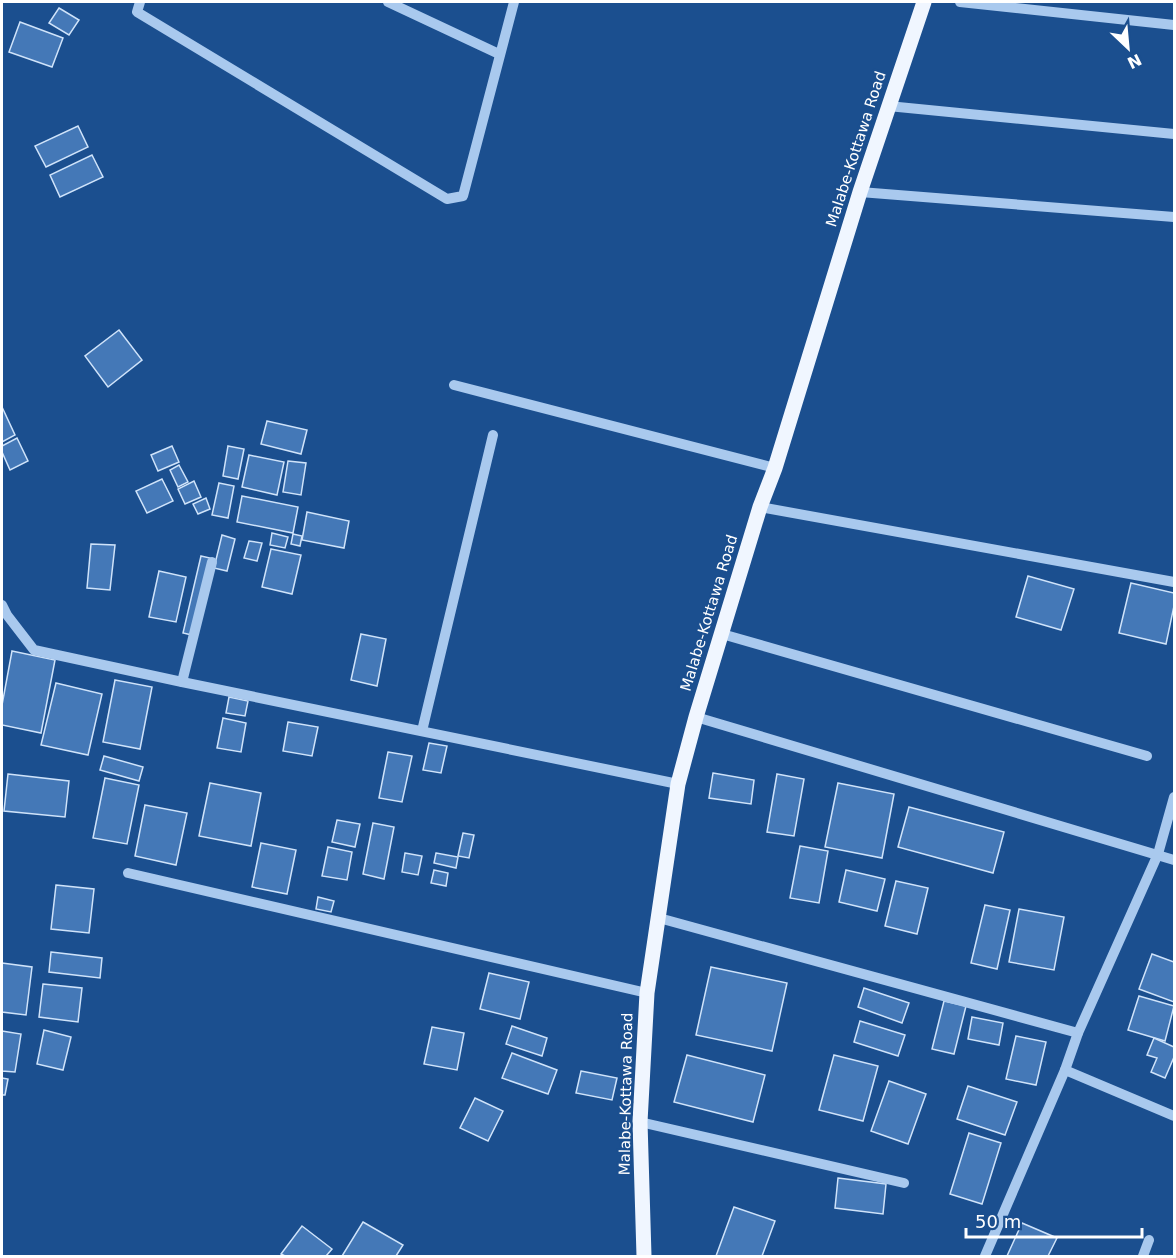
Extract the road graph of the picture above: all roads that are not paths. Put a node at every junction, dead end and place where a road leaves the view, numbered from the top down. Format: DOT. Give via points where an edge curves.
graph roads {
  1 [pos="140,2"];
  2 [pos="388,2"];
  3 [pos="514,2"];
  4 [pos="924,2"];
  5 [pos="960,2"];
  6 [pos="1174,26"];
  7 [pos="499,54"];
  8 [pos="888,106"];
  9 [pos="1174,134"];
  10 [pos="860,192"];
  11 [pos="1174,217"];
  12 [pos="454,385"];
  13 [pos="494,435"];
  14 [pos="776,468"];
  15 [pos="760,507"];
  16 [pos="212,562"];
  17 [pos="1174,582"];
  18 [pos="2,605"];
  19 [pos="722,634"];
  20 [pos="182,682"];
  21 [pos="696,717"];
  22 [pos="422,731"];
  23 [pos="1147,756"];
  24 [pos="678,784"];
  25 [pos="1174,797"];
  26 [pos="1158,854"];
  27 [pos="1174,860"];
  28 [pos="128,873"];
  29 [pos="659,918"];
  30 [pos="647,993"];
  31 [pos="1078,1033"];
  32 [pos="1065,1070"];
  33 [pos="1174,1116"];
  34 [pos="640,1122"];
  35 [pos="904,1183"];
  36 [pos="1149,1240"];
  37 [pos="644,1257"];
  38 [pos="986,1257"];
  39 [pos="1143,1257"];
  1 -- 7 [label="street" via="137,12 447,199 463,196"];
  2 -- 7 [label="street"];
  3 -- 7 [label="street"];
  4 -- 8 [label="main road, Malabe-Kottawa Road"];
  5 -- 6 [label="street"];
  8 -- 9 [label="street"];
  8 -- 10 [label="main road, Malabe-Kottawa Road"];
  10 -- 11 [label="street"];
  10 -- 14 [label="main road, Malabe-Kottawa Road"];
  12 -- 14 [label="street"];
  13 -- 22 [label="street"];
  14 -- 15 [label="main road, Malabe-Kottawa Road"];
  15 -- 17 [label="street"];
  15 -- 19 [label="main road, Malabe-Kottawa Road"];
  16 -- 20 [label="street"];
  18 -- 20 [label="street" via="34,650"];
  19 -- 21 [label="main road, Malabe-Kottawa Road"];
  19 -- 23 [label="street"];
  20 -- 22 [label="street"];
  21 -- 24 [label="main road, Malabe-Kottawa Road"];
  21 -- 26 [label="street"];
  22 -- 24 [label="street"];
  24 -- 29 [label="main road, Malabe-Kottawa Road"];
  25 -- 26 [label="street"];
  26 -- 27 [label="street"];
  26 -- 31 [label="street"];
  28 -- 30 [label="street"];
  29 -- 30 [label="main road, Malabe-Kottawa Road"];
  29 -- 31 [label="street"];
  30 -- 34 [label="main road, Malabe-Kottawa Road"];
  31 -- 32 [label="street"];
  32 -- 33 [label="street"];
  32 -- 38 [label="street"];
  34 -- 35 [label="street"];
  34 -- 37 [label="main road, Malabe-Kottawa Road"];
  36 -- 39 [label="street"];
}
